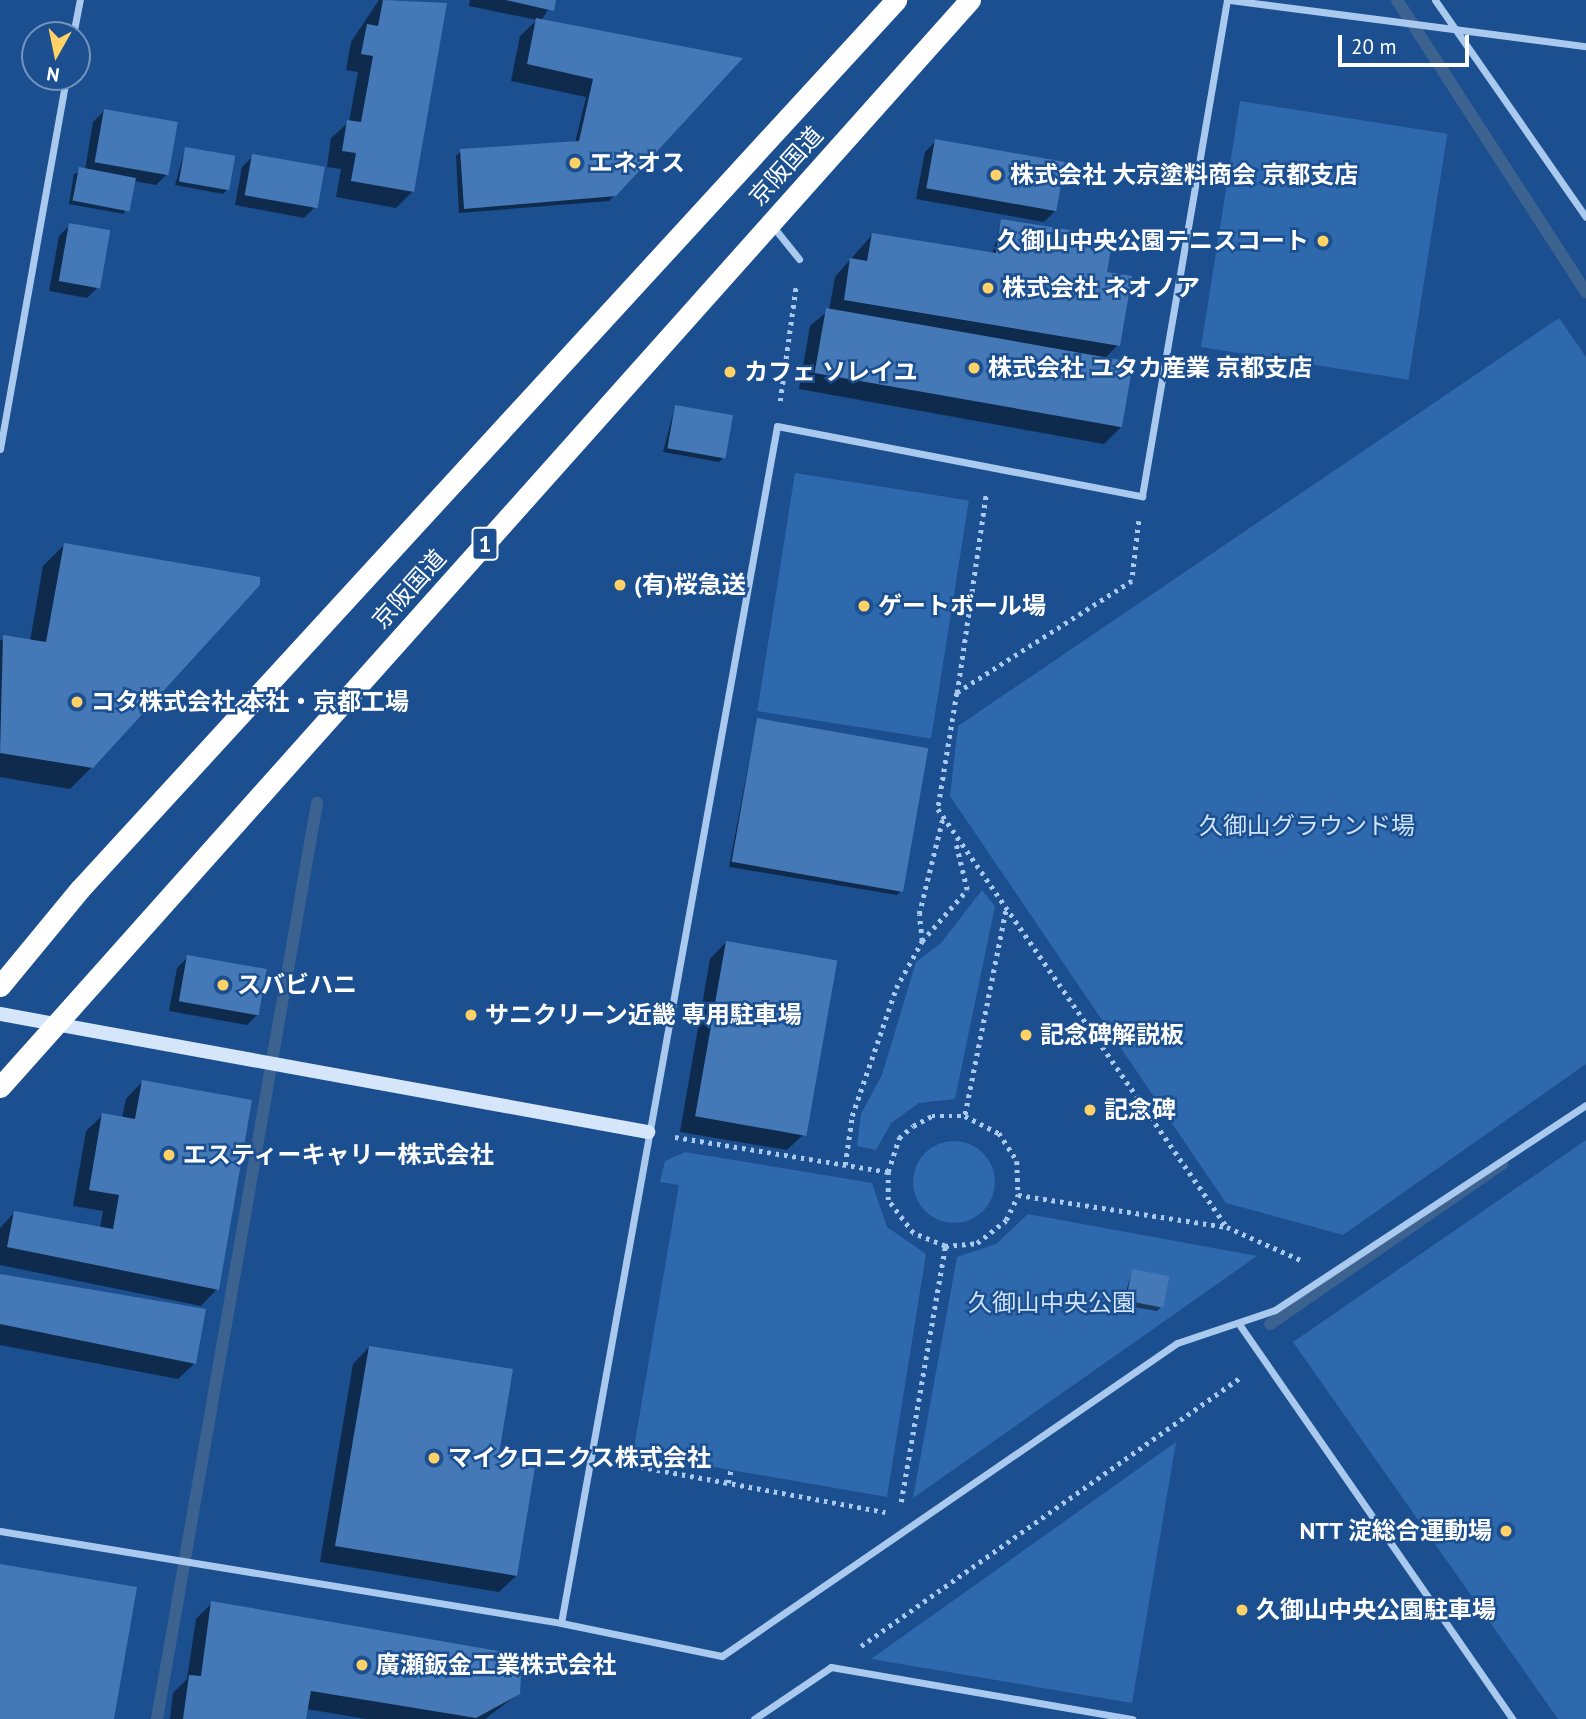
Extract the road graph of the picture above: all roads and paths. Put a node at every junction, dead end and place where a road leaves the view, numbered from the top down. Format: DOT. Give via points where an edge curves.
graph roads {
  1 [pos="80,0"];
  2 [pos="896,0"];
  3 [pos="970,0"];
  4 [pos="1229,0"];
  5 [pos="1436,0"];
  6 [pos="76,21"];
  7 [pos="1451,24"];
  8 [pos="1586,46"];
  9 [pos="64,91"];
  10 [pos="1586,217"];
  11 [pos="771,223"];
  12 [pos="799,259"];
  13 [pos="777,426"];
  14 [pos="0,449"];
  15 [pos="989,466"];
  16 [pos="1142,495"];
  17 [pos="957,693"];
  18 [pos="943,817"];
  19 [pos="953,832"];
  20 [pos="1006,911"];
  21 [pos="922,942"];
  22 [pos="0,986"];
  23 [pos="0,1014"];
  24 [pos="57,1024"];
  25 [pos="0,1087"];
  26 [pos="1586,1105"];
  27 [pos="965,1116"];
  28 [pos="648,1132"];
  29 [pos="845,1165"];
  30 [pos="888,1172"];
  31 [pos="1018,1195"];
  32 [pos="1227,1227"];
  33 [pos="945,1246"];
  34 [pos="1332,1275"];
  35 [pos="1239,1324"];
  36 [pos="1263,1362"];
  37 [pos="590,1458"];
  38 [pos="731,1469"];
  39 [pos="728,1483"];
  40 [pos="0,1531"];
  41 [pos="561,1623"];
  42 [pos="831,1667"];
  43 [pos="754,1719"];
  44 [pos="1133,1719"];
  45 [pos="1513,1719"];
  1 -- 6 [label="street"];
  2 -- 22 [label="highway, 京阪国道" via="89,879"];
  3 -- 11 [label="highway, 京阪国道 / 1"];
  4 -- 7 [label="street"];
  4 -- 16 [label="street"];
  5 -- 7 [label="street"];
  7 -- 8 [label="street"];
  7 -- 10 [label="street"];
  9 -- 14 [label="street"];
  11 -- 12 [label="street"];
  11 -- 24 [label="highway, 京阪国道 / 1"];
  12 -- 13 [label="path"];
  13 -- 15 [label="street"];
  13 -- 28 [label="street"];
  15 -- 16 [label="street"];
  15 -- 17 [label="path"];
  16 -- 17 [label="path" via="1132,581"];
  17 -- 18 [label="path" via="938,810"];
  18 -- 19 [label="path"];
  18 -- 21 [label="path" via="919,914"];
  19 -- 20 [label="path"];
  19 -- 21 [label="path" via="967,890"];
  20 -- 27 [label="path"];
  20 -- 32 [label="path"];
  21 -- 29 [label="path" via="896,988 852,1116"];
  23 -- 24 [label="street"];
  24 -- 25 [label="highway, 京阪国道 / 1"];
  24 -- 28 [label="street"];
  26 -- 34 [label="street"];
  27 -- 30 [label="path" via="932,1116 913,1126 899,1138"];
  27 -- 31 [label="path" via="999,1133 1017,1161"];
  28 -- 29 [label="path"];
  28 -- 37 [label="street"];
  29 -- 30 [label="path"];
  30 -- 33 [label="path" via="888,1200 913,1233"];
  31 -- 32 [label="path"];
  31 -- 33 [label="path" via="1006,1220 977,1243"];
  32 -- 34 [label="path"];
  33 -- 39 [label="path" via="898,1515"];
  34 -- 35 [label="street"];
  35 -- 36 [label="street"];
  35 -- 41 [label="street" via="1177,1343 722,1656"];
  36 -- 42 [label="path"];
  36 -- 45 [label="street"];
  37 -- 39 [label="path"];
  37 -- 41 [label="street"];
  38 -- 39 [label="path"];
  40 -- 41 [label="street"];
  42 -- 43 [label="street"];
  42 -- 44 [label="street"];
}
